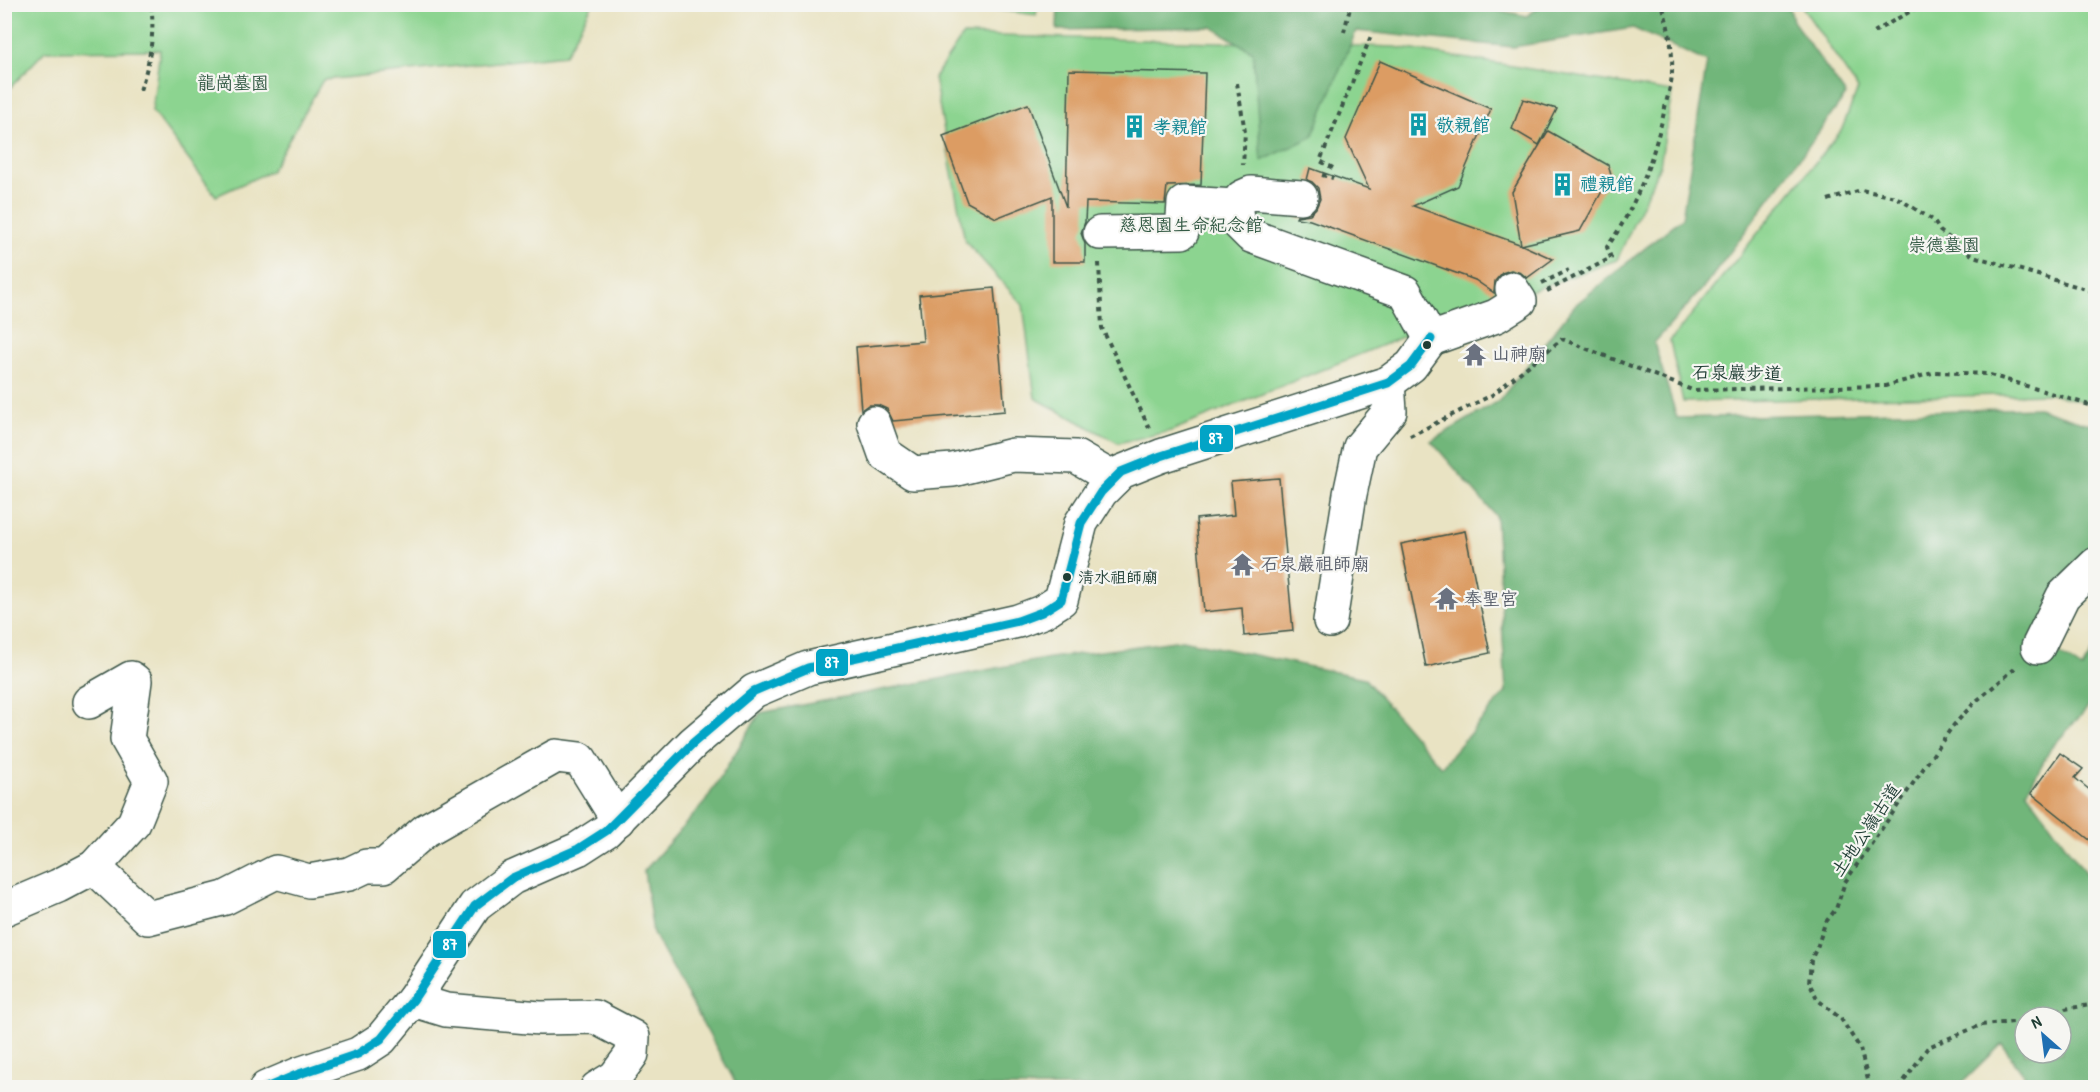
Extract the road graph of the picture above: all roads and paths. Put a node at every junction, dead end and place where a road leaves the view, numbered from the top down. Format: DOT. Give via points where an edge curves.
graph roads {
  1 [pos="151,4"];
  2 [pos="1351,4"];
  3 [pos="1662,4"];
  4 [pos="1923,4"];
  5 [pos="1344,32"];
  6 [pos="1874,32"];
  7 [pos="1371,36"];
  8 [pos="1237,83"];
  9 [pos="140,90"];
  10 [pos="1333,168"];
  11 [pos="1242,171"];
  12 [pos="1302,197"];
  13 [pos="1828,200"];
  14 [pos="1235,206"];
  15 [pos="1100,233"];
  16 [pos="1569,270"];
  17 [pos="1530,290"];
  18 [pos="2096,292"];
  19 [pos="1431,339"];
  20 [pos="1389,397"];
  21 [pos="2096,406"];
  22 [pos="874,423"];
  23 [pos="1161,456"];
  24 [pos="1114,479"];
  25 [pos="2096,564"];
  26 [pos="1330,621"];
  27 [pos="2038,647"];
  28 [pos="89,702"];
  29 [pos="618,820"];
  30 [pos="94,867"];
  31 [pos="4,909"];
  32 [pos="413,1000"];
  33 [pos="2096,1004"];
  34 [pos="2073,1008"];
  35 [pos="2013,1022"];
  36 [pos="615,1084"];
  37 [pos="266,1088"];
  38 [pos="1870,1088"];
  39 [pos="1899,1088"];
  1 -- 9 [label="path" via="152,36"];
  2 -- 5 [label="path"];
  3 -- 17 [label="path" via="1670,31 1672,74 1654,152 1640,189 1607,247 1611,258"];
  4 -- 6 [label="path"];
  7 -- 10 [label="path" via="1320,161"];
  8 -- 11 [label="path" via="1245,132"];
  12 -- 14 [label="street" via="1251,193 1242,196"];
  13 -- 18 [label="path" via="1861,190 1896,198 1933,220 1940,231 1973,256"];
  14 -- 15 [label="street" via="1184,203 1182,232"];
  14 -- 19 [label="street" via="1238,223 1251,236 1405,292"];
  15 -- 23 [label="path" via="1102,328"];
  16 -- 17 [label="path"];
  17 -- 19 [label="street" via="1521,301 1496,316"];
  19 -- 20 [label="street"];
  20 -- 21 [label="path, 石泉巖步道" via="1404,438 1492,395 1562,339 1692,390 1885,386 1936,372 1988,374"];
  20 -- 23 [label="street"];
  20 -- 26 [label="street" via="1360,447"];
  22 -- 24 [label="street" via="885,454 913,474 953,470 1013,455 1076,458"];
  23 -- 24 [label="street" via="1121,472"];
  24 -- 29 [label="street" via="1081,523 1061,600 1018,621 808,668 754,691 693,743"];
  25 -- 27 [label="street" via="2064,596"];
  27 -- 38 [label="path, 土地公嶺古道" via="1952,727 1866,849 1825,923 1811,960 1809,983 1818,1000 1841,1019 1860,1048"];
  28 -- 30 [label="street" via="131,678 135,681 127,739 151,781 134,823"];
  29 -- 30 [label="street" via="580,759 556,756 426,830 384,866 366,866 349,874 309,880 276,872 225,898 148,918"];
  29 -- 32 [label="street" via="578,849 512,878 476,906"];
  30 -- 31 [label="street"];
  32 -- 36 [label="street" via="446,1010 540,1018 595,1017 633,1037 632,1054"];
  32 -- 37 [label="street" via="381,1040 358,1054"];
  33 -- 34 [label="path"];
  35 -- 39 [label="path" via="1981,1025 1928,1047"];
}
